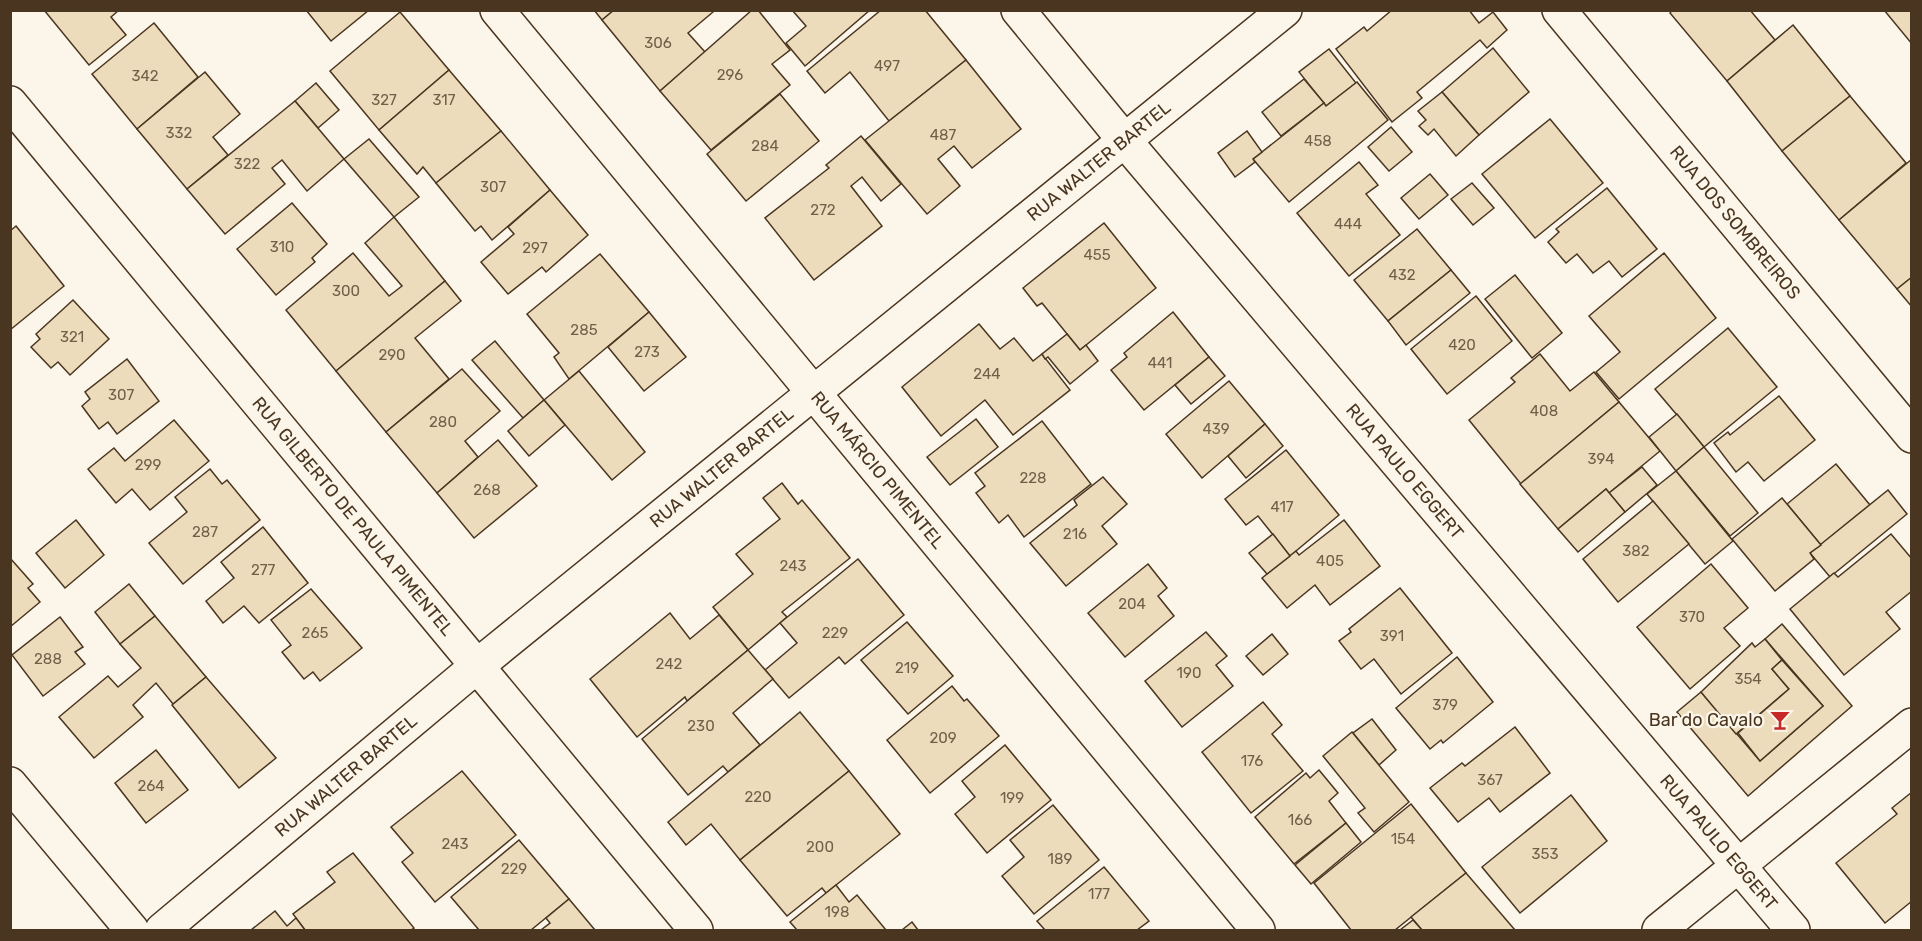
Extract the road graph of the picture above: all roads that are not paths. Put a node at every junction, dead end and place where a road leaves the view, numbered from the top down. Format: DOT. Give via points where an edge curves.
graph roads {
  1 [pos="497,10"];
  2 [pos="1018,10"];
  3 [pos="1285,10"];
  4 [pos="1559,10"];
  5 [pos="10,103"];
  6 [pos="1125,141"];
  7 [pos="813,392"];
  8 [pos="1911,436"];
  9 [pos="477,666"];
  10 [pos="1911,725"];
  11 [pos="10,784"];
  12 [pos="1740,865"];
  13 [pos="132,930"];
  14 [pos="162,930"];
  15 [pos="696,930"];
  16 [pos="1258,930"];
  17 [pos="1659,930"];
  18 [pos="1793,930"];
  1 -- 7 [label="street, RUA MÁRCIO PIMENTEL"];
  2 -- 6 [label="street, RUA PAULO EGGERT"];
  3 -- 6 [label="street, RUA WALTER BARTEL"];
  4 -- 8 [label="street, RUA DOS SOMBREIROS"];
  5 -- 9 [label="street, RUA GILBERTO DE PAULA PIMENTEL"];
  6 -- 7 [label="street, RUA WALTER BARTEL"];
  6 -- 12 [label="street, RUA PAULO EGGERT"];
  7 -- 9 [label="street, RUA WALTER BARTEL"];
  7 -- 16 [label="street, RUA MÁRCIO PIMENTEL"];
  9 -- 14 [label="street, RUA WALTER BARTEL"];
  9 -- 15 [label="street, RUA GILBERTO DE PAULA PIMENTEL"];
  10 -- 12 [label="street"];
  11 -- 13 [label="street"];
  12 -- 17 [label="street"];
  12 -- 18 [label="street, RUA PAULO EGGERT"];
}
